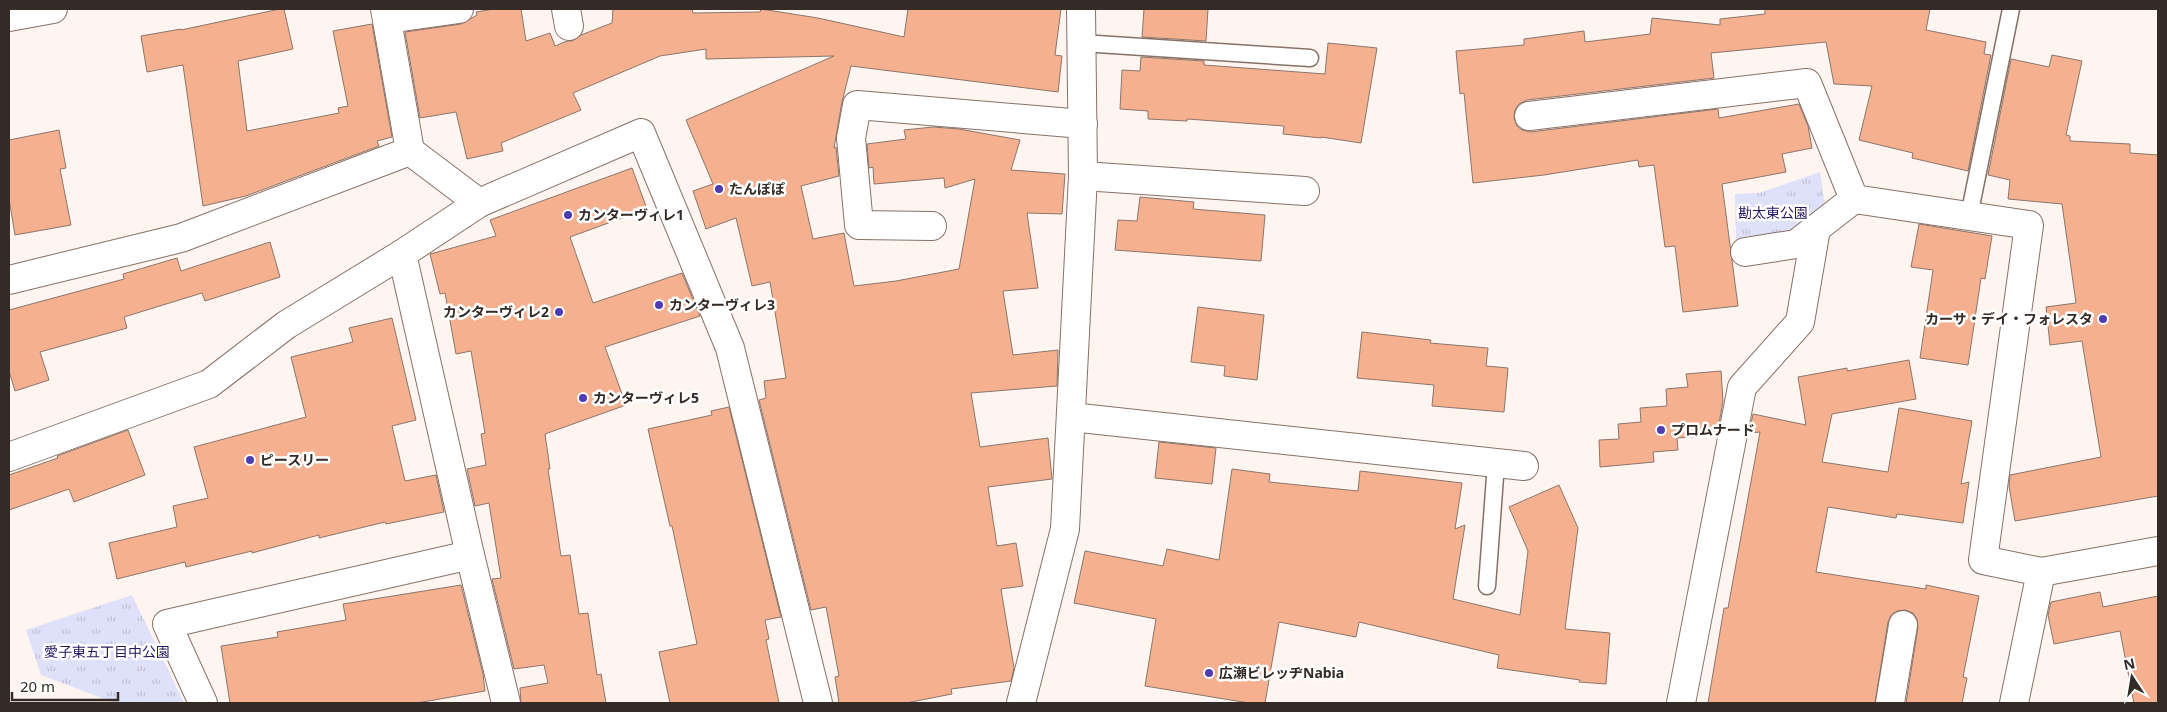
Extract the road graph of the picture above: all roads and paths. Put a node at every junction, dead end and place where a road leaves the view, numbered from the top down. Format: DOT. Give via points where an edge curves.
graph roads {
  1 [pos="54,9"];
  2 [pos="459,9"];
  3 [pos="1081,9"];
  4 [pos="2011,9"];
  5 [pos="386,14"];
  6 [pos="9,17"];
  7 [pos="1082,43"];
  8 [pos="1310,58"];
  9 [pos="1529,116"];
  10 [pos="1083,124"];
  11 [pos="410,152"];
  12 [pos="1083,176"];
  13 [pos="1305,191"];
  14 [pos="1854,199"];
  15 [pos="479,203"];
  16 [pos="1970,216"];
  17 [pos="932,226"];
  18 [pos="1816,229"];
  19 [pos="1745,252"];
  20 [pos="402,254"];
  21 [pos="9,280"];
  22 [pos="1071,417"];
  23 [pos="9,457"];
  24 [pos="1496,463"];
  25 [pos="1524,466"];
  26 [pos="2158,551"];
  27 [pos="470,555"];
  28 [pos="2041,572"];
  29 [pos="1487,586"];
  30 [pos="1903,625"];
  31 [pos="203,703"];
  32 [pos="506,703"];
  33 [pos="818,703"];
  34 [pos="1021,703"];
  35 [pos="1680,703"];
  36 [pos="1890,703"];
  37 [pos="2014,703"];
  1 -- 6 [label="street"];
  2 -- 5 [label="street"];
  3 -- 7 [label="street"];
  4 -- 16 [label="lane"];
  5 -- 11 [label="street"];
  7 -- 8 [label="lane"];
  7 -- 10 [label="street"];
  9 -- 14 [label="street" via="1807,82"];
  10 -- 12 [label="street"];
  10 -- 17 [label="street" via="857,105 851,138 859,225"];
  11 -- 15 [label="street"];
  11 -- 21 [label="street" via="181,238"];
  12 -- 13 [label="street"];
  12 -- 22 [label="street"];
  14 -- 16 [label="street"];
  14 -- 18 [label="street"];
  15 -- 20 [label="street"];
  15 -- 33 [label="street" via="641,133 730,348"];
  16 -- 28 [label="street" via="2029,225 1983,560"];
  18 -- 19 [label="street" via="1796,244"];
  18 -- 35 [label="street" via="1800,322 1742,387"];
  20 -- 23 [label="street" via="286,325 209,384"];
  20 -- 27 [label="street"];
  22 -- 24 [label="street"];
  22 -- 34 [label="street" via="1065,529"];
  24 -- 25 [label="street"];
  24 -- 29 [label="lane"];
  26 -- 28 [label="street"];
  27 -- 31 [label="street" via="167,624"];
  27 -- 32 [label="street"];
  28 -- 37 [label="street"];
  30 -- 36 [label="street"];
}
